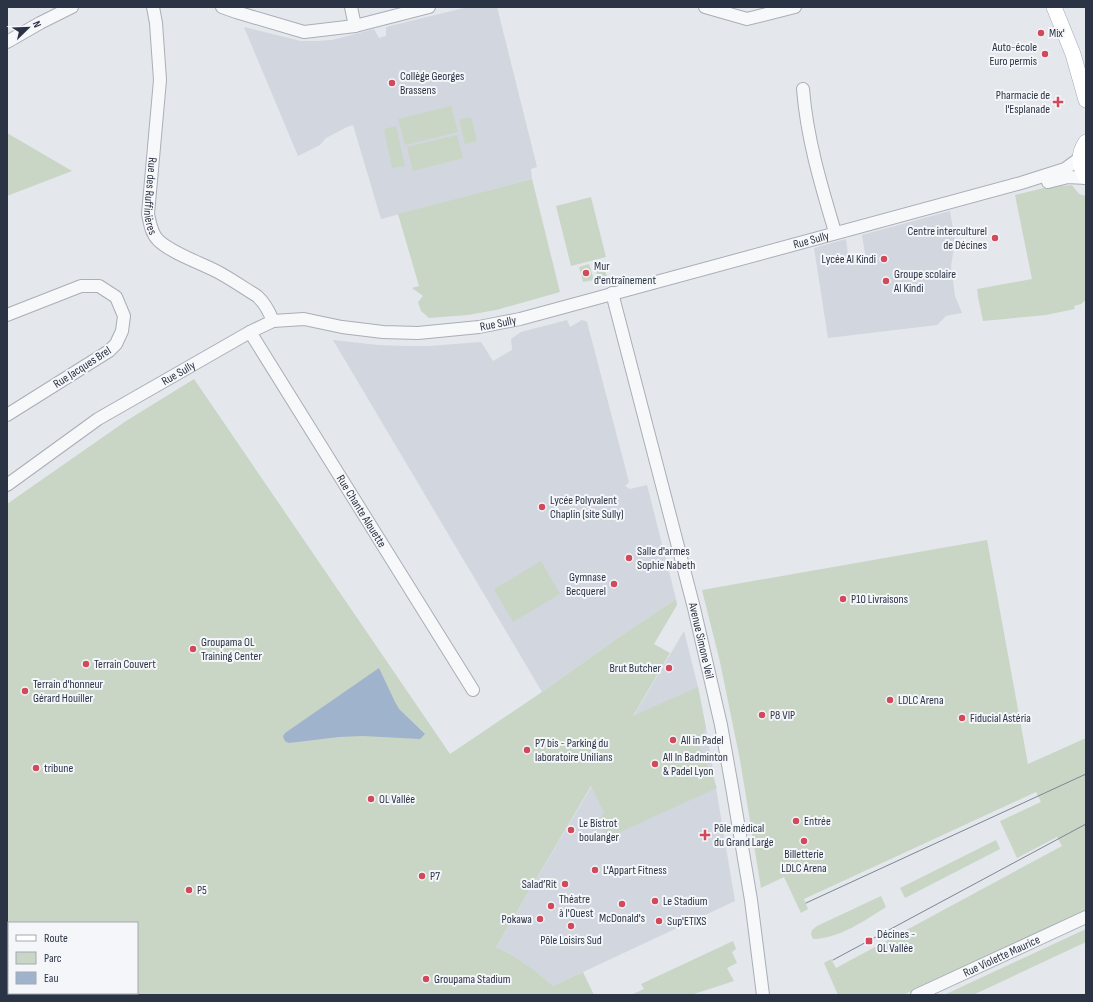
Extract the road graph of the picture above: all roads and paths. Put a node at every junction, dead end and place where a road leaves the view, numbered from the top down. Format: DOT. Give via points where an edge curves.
graph roads {
  1 [pos="72,7"];
  2 [pos="153,7"];
  3 [pos="222,7"];
  4 [pos="351,7"];
  5 [pos="429,7"];
  6 [pos="705,7"];
  7 [pos="795,7"];
  8 [pos="1054,7"];
  9 [pos="235,10"];
  10 [pos="355,26"];
  11 [pos="7,42"];
  12 [pos="803,89"];
  13 [pos="1086,100"];
  14 [pos="1086,142"];
  15 [pos="1080,158"];
  16 [pos="1086,177"];
  17 [pos="1021,183"];
  18 [pos="835,232"];
  19 [pos="612,293"];
  20 [pos="7,315"];
  21 [pos="273,321"];
  22 [pos="250,332"];
  23 [pos="7,415"];
  24 [pos="7,485"];
  25 [pos="472,690"];
  26 [pos="1086,917"];
  27 [pos="763,995"];
  28 [pos="917,995"];
  1 -- 11 [label="street"];
  2 -- 21 [label="street, Rue des Ruffinières" via="160,80 148,214 150,226 158,240 171,249 218,272 257,296 268,309"];
  3 -- 9 [label="street"];
  4 -- 10 [label="street"];
  5 -- 10 [label="street"];
  6 -- 7 [label="street" via="747,19"];
  8 -- 13 [label="main road" via="1073,54"];
  9 -- 10 [label="street" via="304,32"];
  12 -- 18 [label="street" via="806,119 817,172"];
  14 -- 15 [label="main road" via="1080,152"];
  15 -- 16 [label="main road" via="1080,166"];
  15 -- 17 [label="street, Rue Sully" via="1065,169"];
  16 -- 17 [label="street, Rue Sully"];
  17 -- 18 [label="street, Rue Sully"];
  18 -- 19 [label="street, Rue Sully"];
  19 -- 21 [label="street, Rue Sully" via="513,320 479,327 430,332 383,332 342,327 304,318"];
  19 -- 27 [label="street, Avenue Simone Veil" via="694,608 720,725 748,885"];
  20 -- 23 [label="street, Rue Jacques Brel" via="82,286 99,286 116,297 124,316 122,331 116,344 109,350"];
  21 -- 22 [label="street, Rue Sully"];
  22 -- 24 [label="street, Rue Sully" via="98,419"];
  22 -- 25 [label="street, Rue Chante Alouette"];
  26 -- 28 [label="street, Rue Violette Maurice"];
}
